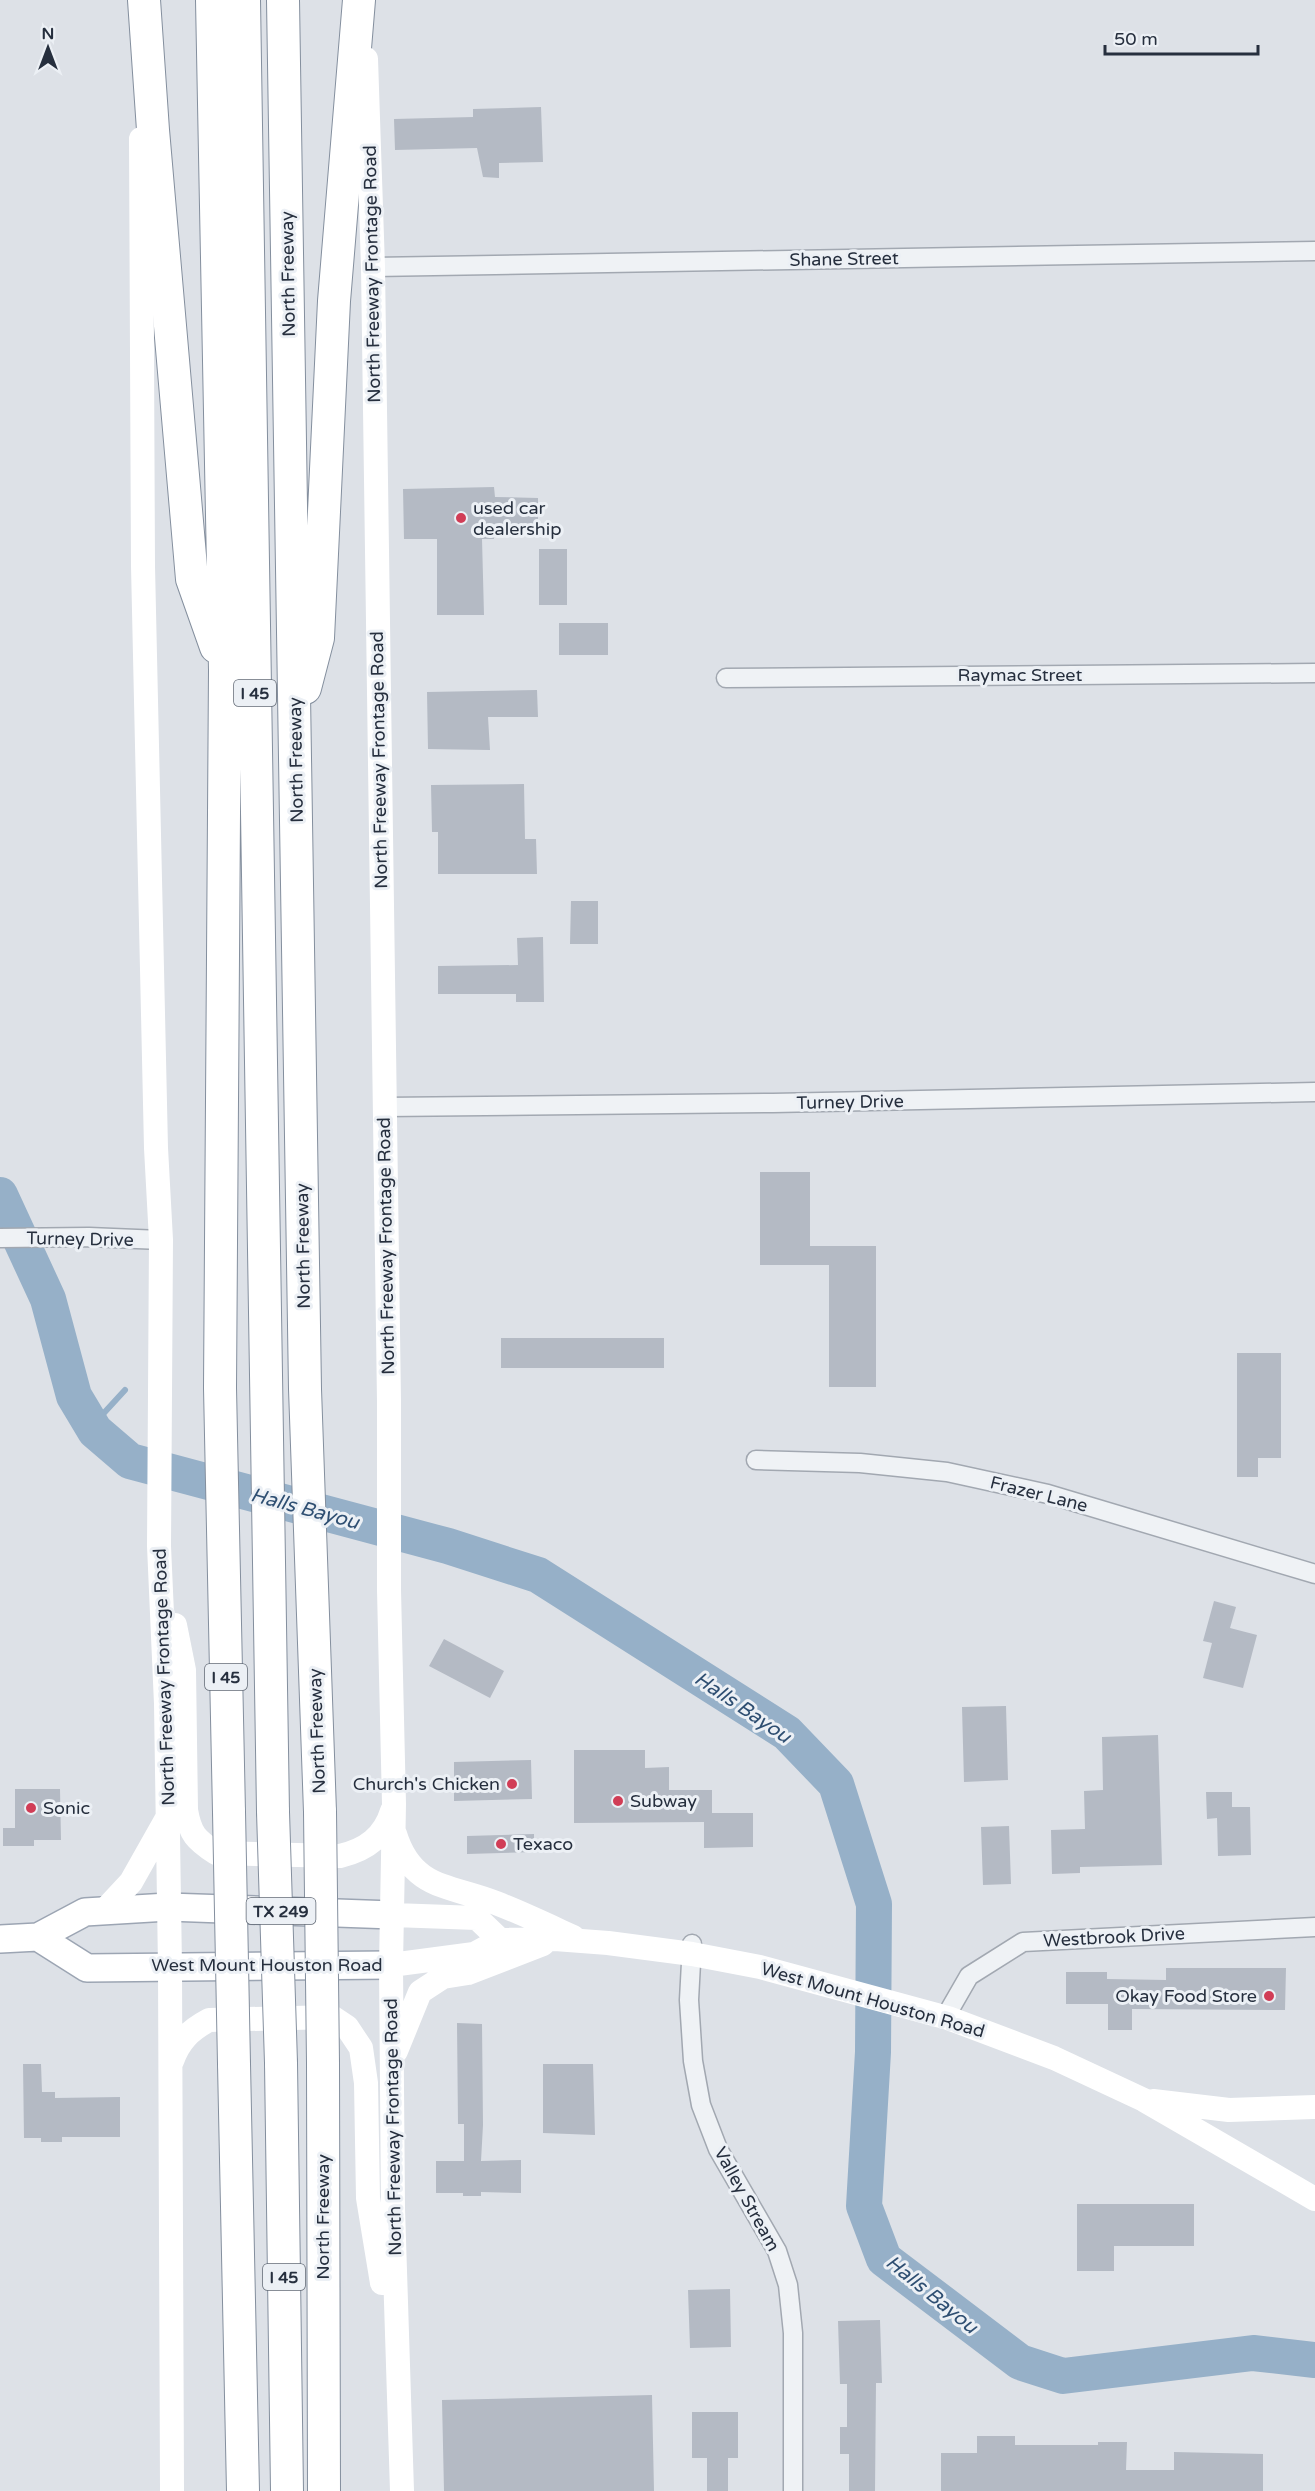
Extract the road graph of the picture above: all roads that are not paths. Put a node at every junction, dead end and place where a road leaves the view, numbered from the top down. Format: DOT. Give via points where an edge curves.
graph roads {
  1 [pos="143,0"];
  2 [pos="212,0"];
  3 [pos="244,0"];
  4 [pos="283,0"];
  5 [pos="359,0"];
  6 [pos="364,0"];
  7 [pos="1315,250"];
  8 [pos="373,267"];
  9 [pos="225,670"];
  10 [pos="1315,673"];
  11 [pos="726,678"];
  12 [pos="296,721"];
  13 [pos="1315,1092"];
  14 [pos="384,1107"];
  15 [pos="0,1238"];
  16 [pos="161,1240"];
  17 [pos="756,1460"];
  18 [pos="159,1546"];
  19 [pos="1315,1574"];
  20 [pos="394,1804"];
  21 [pos="168,1818"];
  22 [pos="393,1828"];
  23 [pos="168,1907"];
  24 [pos="104,1911"];
  25 [pos="393,1915"];
  26 [pos="1315,1927"];
  27 [pos="38,1937"];
  28 [pos="0,1939"];
  29 [pos="555,1939"];
  30 [pos="500,1940"];
  31 [pos="580,1940"];
  32 [pos="692,1949"];
  33 [pos="391,1965"];
  34 [pos="170,1966"];
  35 [pos="939,2015"];
  36 [pos="392,2058"];
  37 [pos="171,2063"];
  38 [pos="1144,2100"];
  39 [pos="1315,2107"];
  40 [pos="1315,2199"];
  41 [pos="398,2371"];
  42 [pos="172,2491"];
  43 [pos="243,2491"];
  44 [pos="287,2491"];
  45 [pos="324,2491"];
  46 [pos="402,2491"];
  47 [pos="793,2491"];
  1 -- 9 [label="highway" via="192,579"];
  1 -- 16 [label="main road, North Freeway Frontage Road" via="143,566"];
  2 -- 9 [label="highway, I 45"];
  3 -- 44 [label="highway, I 45, bridge"];
  4 -- 12 [label="highway, North Freeway / I 45"];
  5 -- 12 [label="highway" via="333,301 318,638"];
  6 -- 8 [label="main road, North Freeway Frontage Road"];
  7 -- 8 [label="street, Shane Street"];
  8 -- 14 [label="main road, North Freeway Frontage Road"];
  9 -- 43 [label="highway, I 45, bridge" via="220,1388"];
  10 -- 11 [label="street, Raymac Street"];
  12 -- 45 [label="highway, North Freeway / I 45, bridge" via="305,1389 320,1812"];
  13 -- 14 [label="street, Turney Drive"];
  14 -- 20 [label="main road, North Freeway Frontage Road"];
  15 -- 16 [label="street, Turney Drive"];
  16 -- 18 [label="main road, North Freeway Frontage Road"];
  17 -- 19 [label="street, Frazer Lane" via="860,1463 946,1472 1048,1494"];
  18 -- 20 [label="main road" via="184,1670 186,1809 189,1828 200,1843 216,1853 340,1856 370,1844 389,1820"];
  18 -- 21 [label="main road, North Freeway Frontage Road"];
  20 -- 22 [label="main road, North Freeway Frontage Road"];
  21 -- 23 [label="main road, North Freeway Frontage Road"];
  21 -- 24 [label="main road" via="131,1882"];
  22 -- 25 [label="main road, North Freeway Frontage Road"];
  22 -- 31 [label="main road" via="407,1860 433,1883 494,1902"];
  23 -- 24 [label="main road, TX 249"];
  23 -- 25 [label="main road, TX 249"];
  23 -- 34 [label="main road, North Freeway Frontage Road"];
  24 -- 27 [label="main road, TX 249" via="85,1912"];
  25 -- 30 [label="main road" via="477,1918"];
  25 -- 33 [label="main road, North Freeway Frontage Road"];
  26 -- 35 [label="street, Westbrook Drive" via="1023,1942 969,1976 950,2009"];
  27 -- 28 [label="main road, TX 249"];
  27 -- 34 [label="main road, West Mount Houston Road" via="87,1968"];
  29 -- 30 [label="main road, West Mount Houston Road"];
  29 -- 31 [label="main road, West Mount Houston Road"];
  29 -- 36 [label="main road" via="468,1973 443,1977 420,1992"];
  30 -- 33 [label="main road, West Mount Houston Road" via="474,1954"];
  31 -- 32 [label="main road, West Mount Houston Road"];
  32 -- 35 [label="main road, West Mount Houston Road"];
  32 -- 47 [label="street, Valley Stream" via="689,2000 693,2061 702,2105 718,2149 777,2251 788,2285 793,2333"];
  33 -- 34 [label="main road, West Mount Houston Road"];
  33 -- 36 [label="main road, North Freeway Frontage Road"];
  34 -- 37 [label="main road, North Freeway Frontage Road"];
  35 -- 38 [label="main road, West Mount Houston Road" via="1054,2058"];
  36 -- 41 [label="main road, North Freeway Frontage Road"];
  37 -- 41 [label="main road" via="184,2037 209,2020 332,2017 346,2027 361,2048 366,2083 368,2198"];
  37 -- 42 [label="main road, North Freeway Frontage Road"];
  38 -- 39 [label="main road" via="1229,2110"];
  38 -- 40 [label="main road, West Mount Houston Road"];
  41 -- 46 [label="main road, North Freeway Frontage Road"];
}
